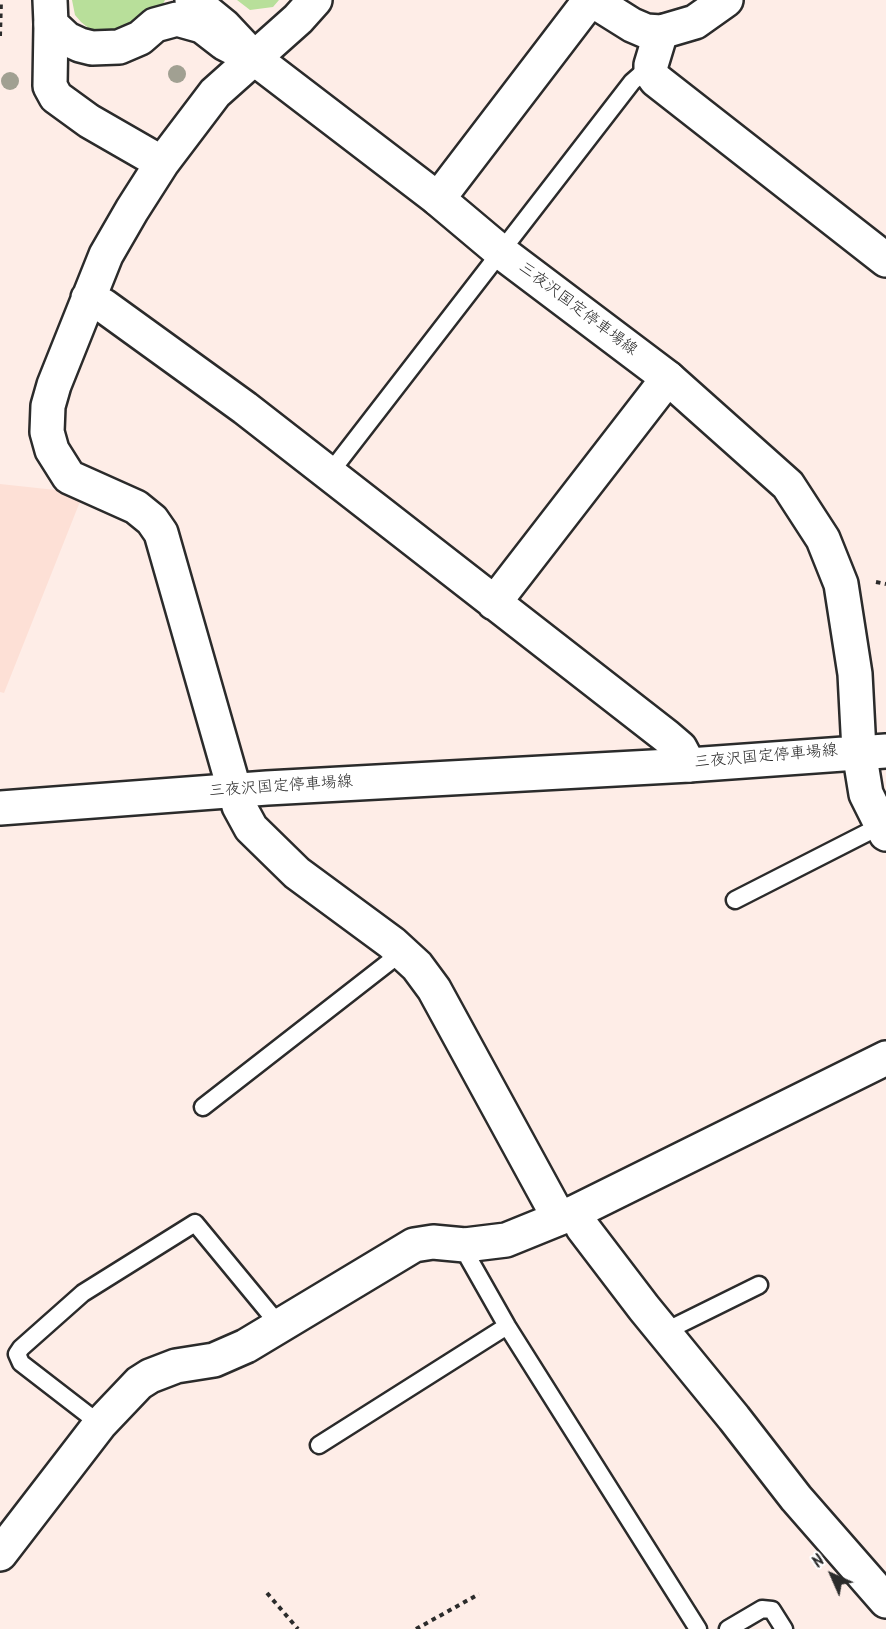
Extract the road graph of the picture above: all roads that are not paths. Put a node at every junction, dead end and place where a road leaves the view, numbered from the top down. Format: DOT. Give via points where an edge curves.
graph roads {
  1 [pos="192,0"];
  2 [pos="315,0"];
  3 [pos="591,0"];
  4 [pos="726,0"];
  5 [pos="50,12"];
  6 [pos="661,32"];
  7 [pos="255,59"];
  8 [pos="651,73"];
  9 [pos="162,163"];
  10 [pos="438,199"];
  11 [pos="501,252"];
  12 [pos="886,260"];
  13 [pos="88,298"];
  14 [pos="668,378"];
  15 [pos="329,474"];
  16 [pos="494,603"];
  17 [pos="872,751"];
  18 [pos="689,765"];
  19 [pos="235,791"];
  20 [pos="0,808"];
  21 [pos="884,829"];
  22 [pos="735,900"];
  23 [pos="402,952"];
  24 [pos="886,1058"];
  25 [pos="203,1107"];
  26 [pos="567,1215"];
  27 [pos="465,1245"];
  28 [pos="759,1285"];
  29 [pos="280,1326"];
  30 [pos="507,1326"];
  31 [pos="666,1335"];
  32 [pos="100,1424"];
  33 [pos="319,1445"];
  34 [pos="0,1554"];
  35 [pos="886,1601"];
  36 [pos="698,1629"];
  37 [pos="728,1629"];
  38 [pos="784,1629"];
  1 -- 7 [label="street"];
  2 -- 7 [label="street"];
  3 -- 6 [label="street" via="632,25"];
  3 -- 10 [label="street"];
  4 -- 6 [label="street" via="695,22"];
  5 -- 7 [label="street" via="74,43 104,48 127,44 155,25 177,19 202,26"];
  5 -- 9 [label="street" via="50,86 56,98 89,122"];
  6 -- 8 [label="street"];
  7 -- 9 [label="street" via="215,93"];
  7 -- 10 [label="street, 三夜沢国定停車場線"];
  8 -- 11 [label="lane" via="632,82"];
  8 -- 12 [label="street"];
  9 -- 13 [label="street" via="106,255"];
  10 -- 11 [label="street, 三夜沢国定停車場線"];
  11 -- 14 [label="street, 三夜沢国定停車場線"];
  11 -- 15 [label="lane"];
  13 -- 15 [label="street" via="245,408"];
  13 -- 19 [label="street" via="48,406 47,432 52,450 69,477 136,507 161,533"];
  14 -- 16 [label="street"];
  14 -- 17 [label="street, 三夜沢国定停車場線" via="788,485 823,540 840,584"];
  15 -- 16 [label="street"];
  16 -- 18 [label="street" via="666,736 680,748"];
  17 -- 18 [label="street, 三夜沢国定停車場線"];
  17 -- 21 [label="street" via="866,794"];
  18 -- 19 [label="street, 三夜沢国定停車場線"];
  19 -- 20 [label="street, 三夜沢国定停車場線"];
  19 -- 23 [label="street" via="250,828 333,902"];
  21 -- 22 [label="lane"];
  23 -- 25 [label="lane"];
  23 -- 26 [label="street" via="434,989"];
  24 -- 26 [label="street"];
  26 -- 27 [label="street" via="506,1240"];
  26 -- 31 [label="street" via="583,1228"];
  27 -- 29 [label="street" via="414,1245"];
  27 -- 30 [label="lane"];
  28 -- 31 [label="lane" via="676,1326"];
  29 -- 32 [label="street" via="214,1360 176,1366 150,1376"];
  29 -- 32 [label="lane" via="195,1223 83,1293 17,1354 21,1363"];
  30 -- 33 [label="lane"];
  30 -- 36 [label="lane"];
  31 -- 35 [label="street" via="795,1498"];
  32 -- 34 [label="street"];
  37 -- 38 [label="lane" via="762,1609 772,1610"];
}
